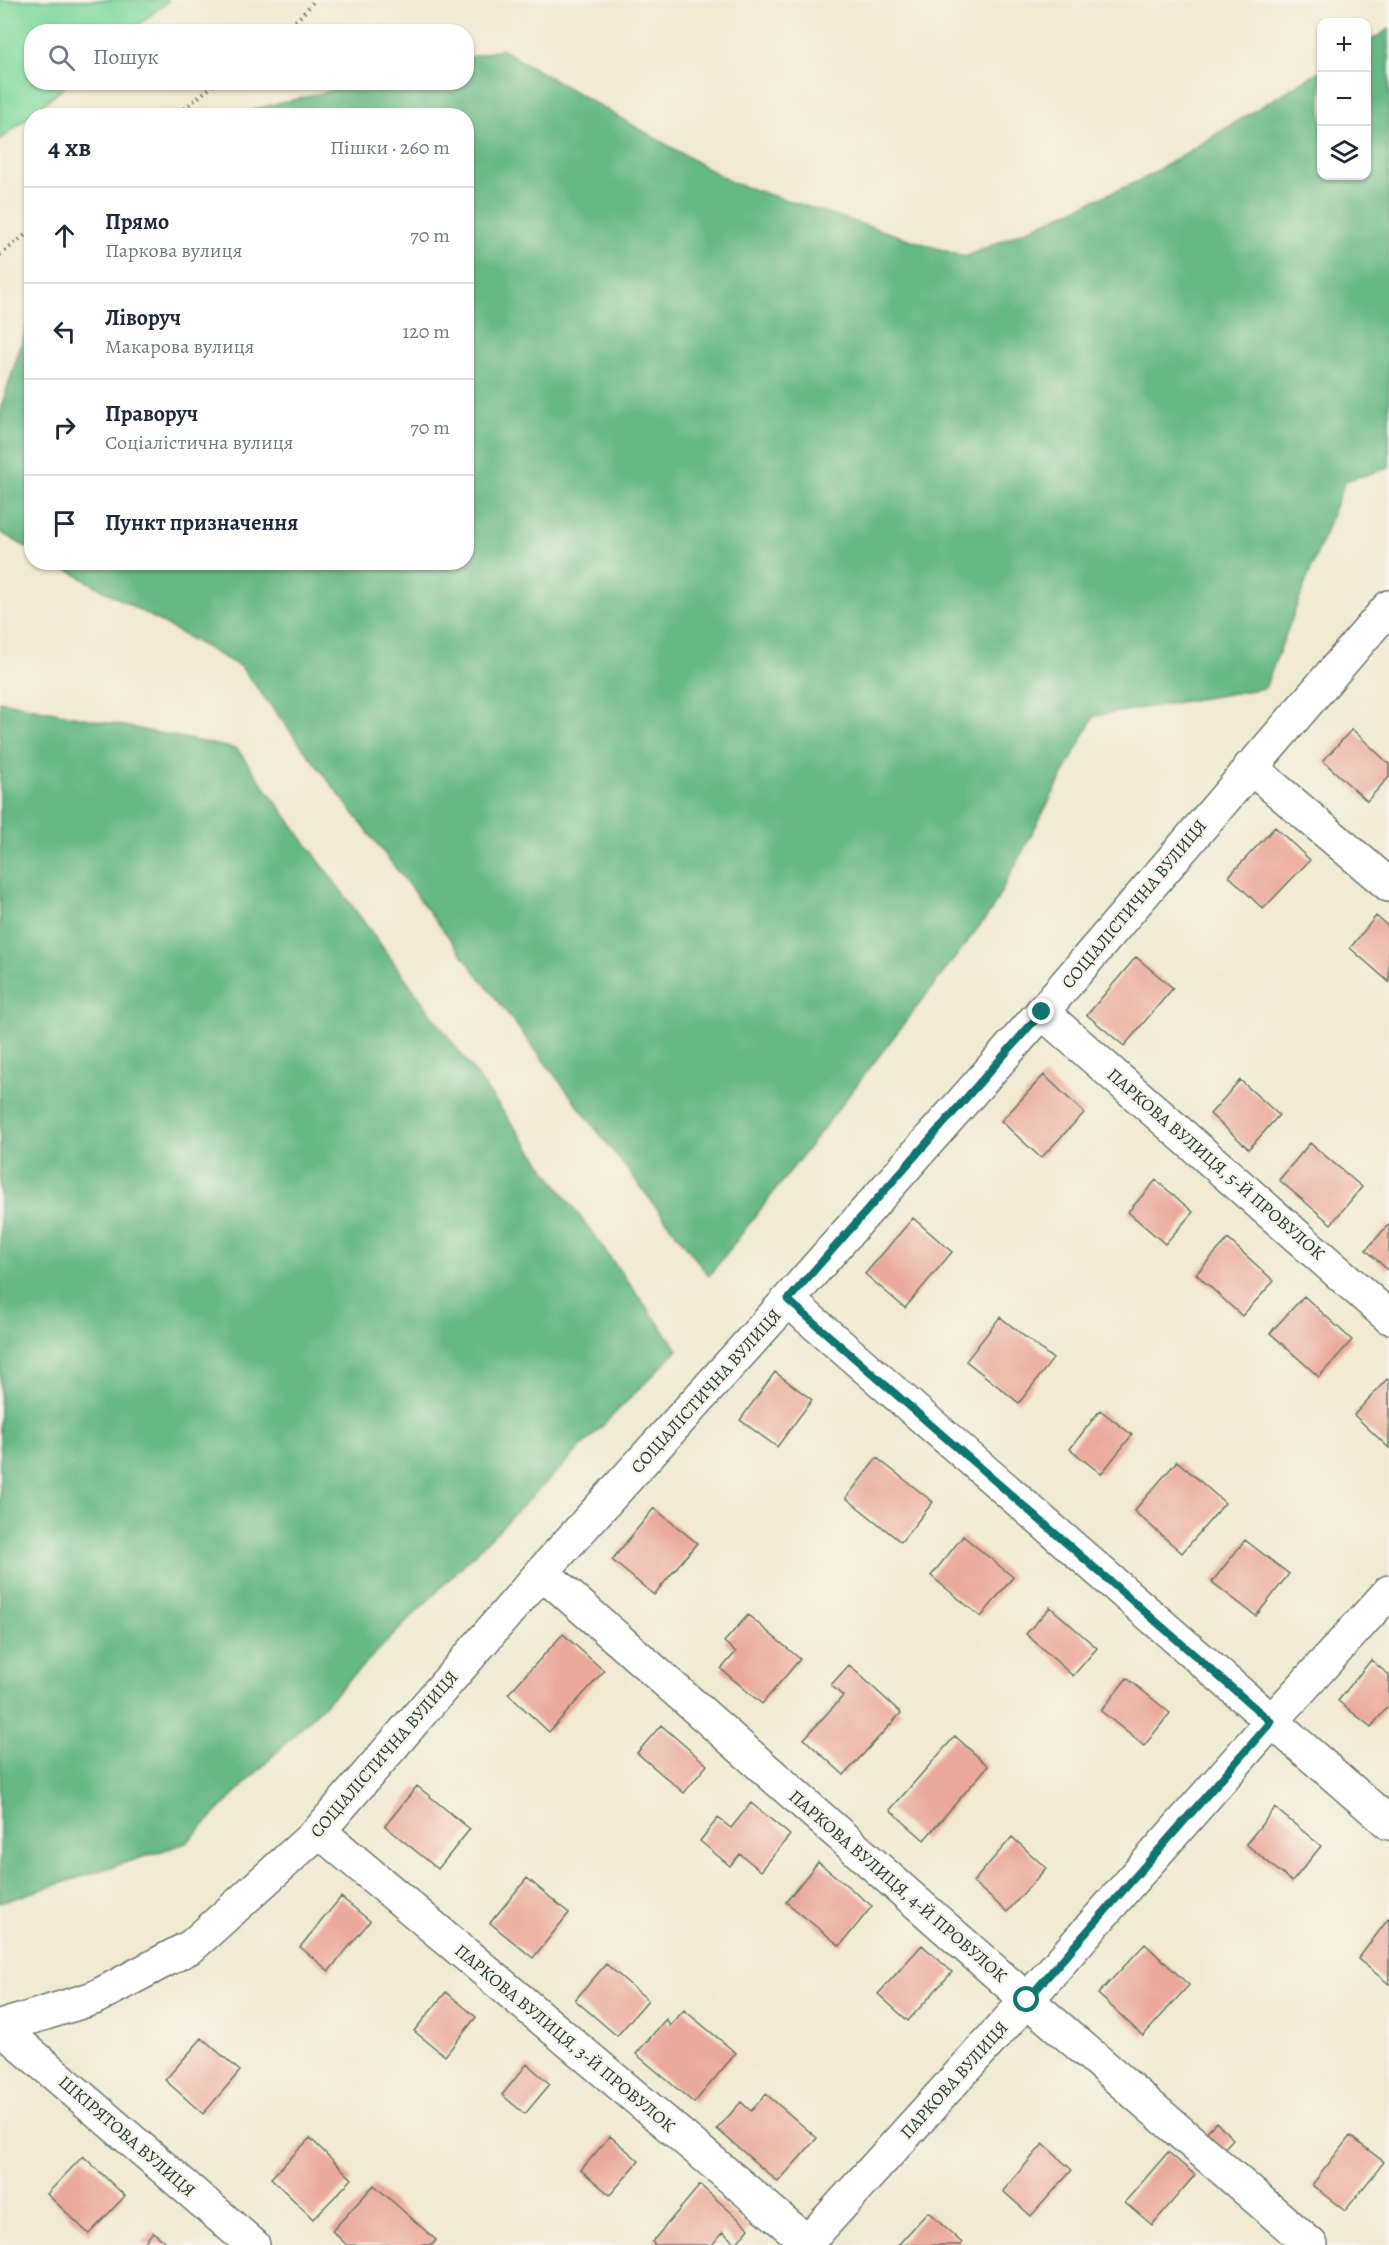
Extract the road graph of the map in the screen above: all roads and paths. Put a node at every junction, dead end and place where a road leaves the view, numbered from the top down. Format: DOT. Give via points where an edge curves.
graph roads {
  1 [pos="315,0"];
  2 [pos="291,24"];
  3 [pos="207,90"];
  4 [pos="185,108"];
  5 [pos="24,236"];
  6 [pos="0,255"];
  7 [pos="1389,607"];
  8 [pos="1250,767"];
  9 [pos="1389,885"];
  10 [pos="1042,1012"];
  11 [pos="788,1300"];
  12 [pos="1389,1317"];
  13 [pos="542,1572"];
  14 [pos="1389,1592"];
  15 [pos="1271,1722"];
  16 [pos="1389,1822"];
  17 [pos="319,1831"];
  18 [pos="1027,2000"];
  19 [pos="0,2027"];
  20 [pos="808,2244"];
  21 [pos="253,2245"];
  22 [pos="1311,2245"];
  1 -- 2 [label="path"];
  3 -- 4 [label="path"];
  5 -- 6 [label="path"];
  7 -- 8 [label="street, СОЦІАЛІСТИЧНА ВУЛИЦЯ"];
  8 -- 9 [label="street"];
  8 -- 10 [label="street, СОЦІАЛІСТИЧНА ВУЛИЦЯ"];
  10 -- 11 [label="street, СОЦІАЛІСТИЧНА ВУЛИЦЯ"];
  10 -- 12 [label="street, ПАРКОВА ВУЛИЦЯ, 5-Й ПРОВУЛОК"];
  11 -- 13 [label="street, СОЦІАЛІСТИЧНА ВУЛИЦЯ"];
  11 -- 15 [label="street"];
  13 -- 17 [label="street, СОЦІАЛІСТИЧНА ВУЛИЦЯ"];
  13 -- 18 [label="street, ПАРКОВА ВУЛИЦЯ, 4-Й ПРОВУЛОК"];
  14 -- 15 [label="street, ПАРКОВА ВУЛИЦЯ"];
  15 -- 16 [label="street"];
  15 -- 18 [label="street, ПАРКОВА ВУЛИЦЯ"];
  17 -- 19 [label="street, СОЦІАЛІСТИЧНА ВУЛИЦЯ" via="192,1946 94,1998"];
  17 -- 20 [label="street, ПАРКОВА ВУЛИЦЯ, 3-Й ПРОВУЛОК"];
  18 -- 20 [label="street, ПАРКОВА ВУЛИЦЯ"];
  18 -- 22 [label="street, ПАРКОВА ВУЛИЦЯ, 4-Й ПРОВУЛОК"];
  19 -- 21 [label="street, ШКІРЯТОВА ВУЛИЦЯ"];
}
